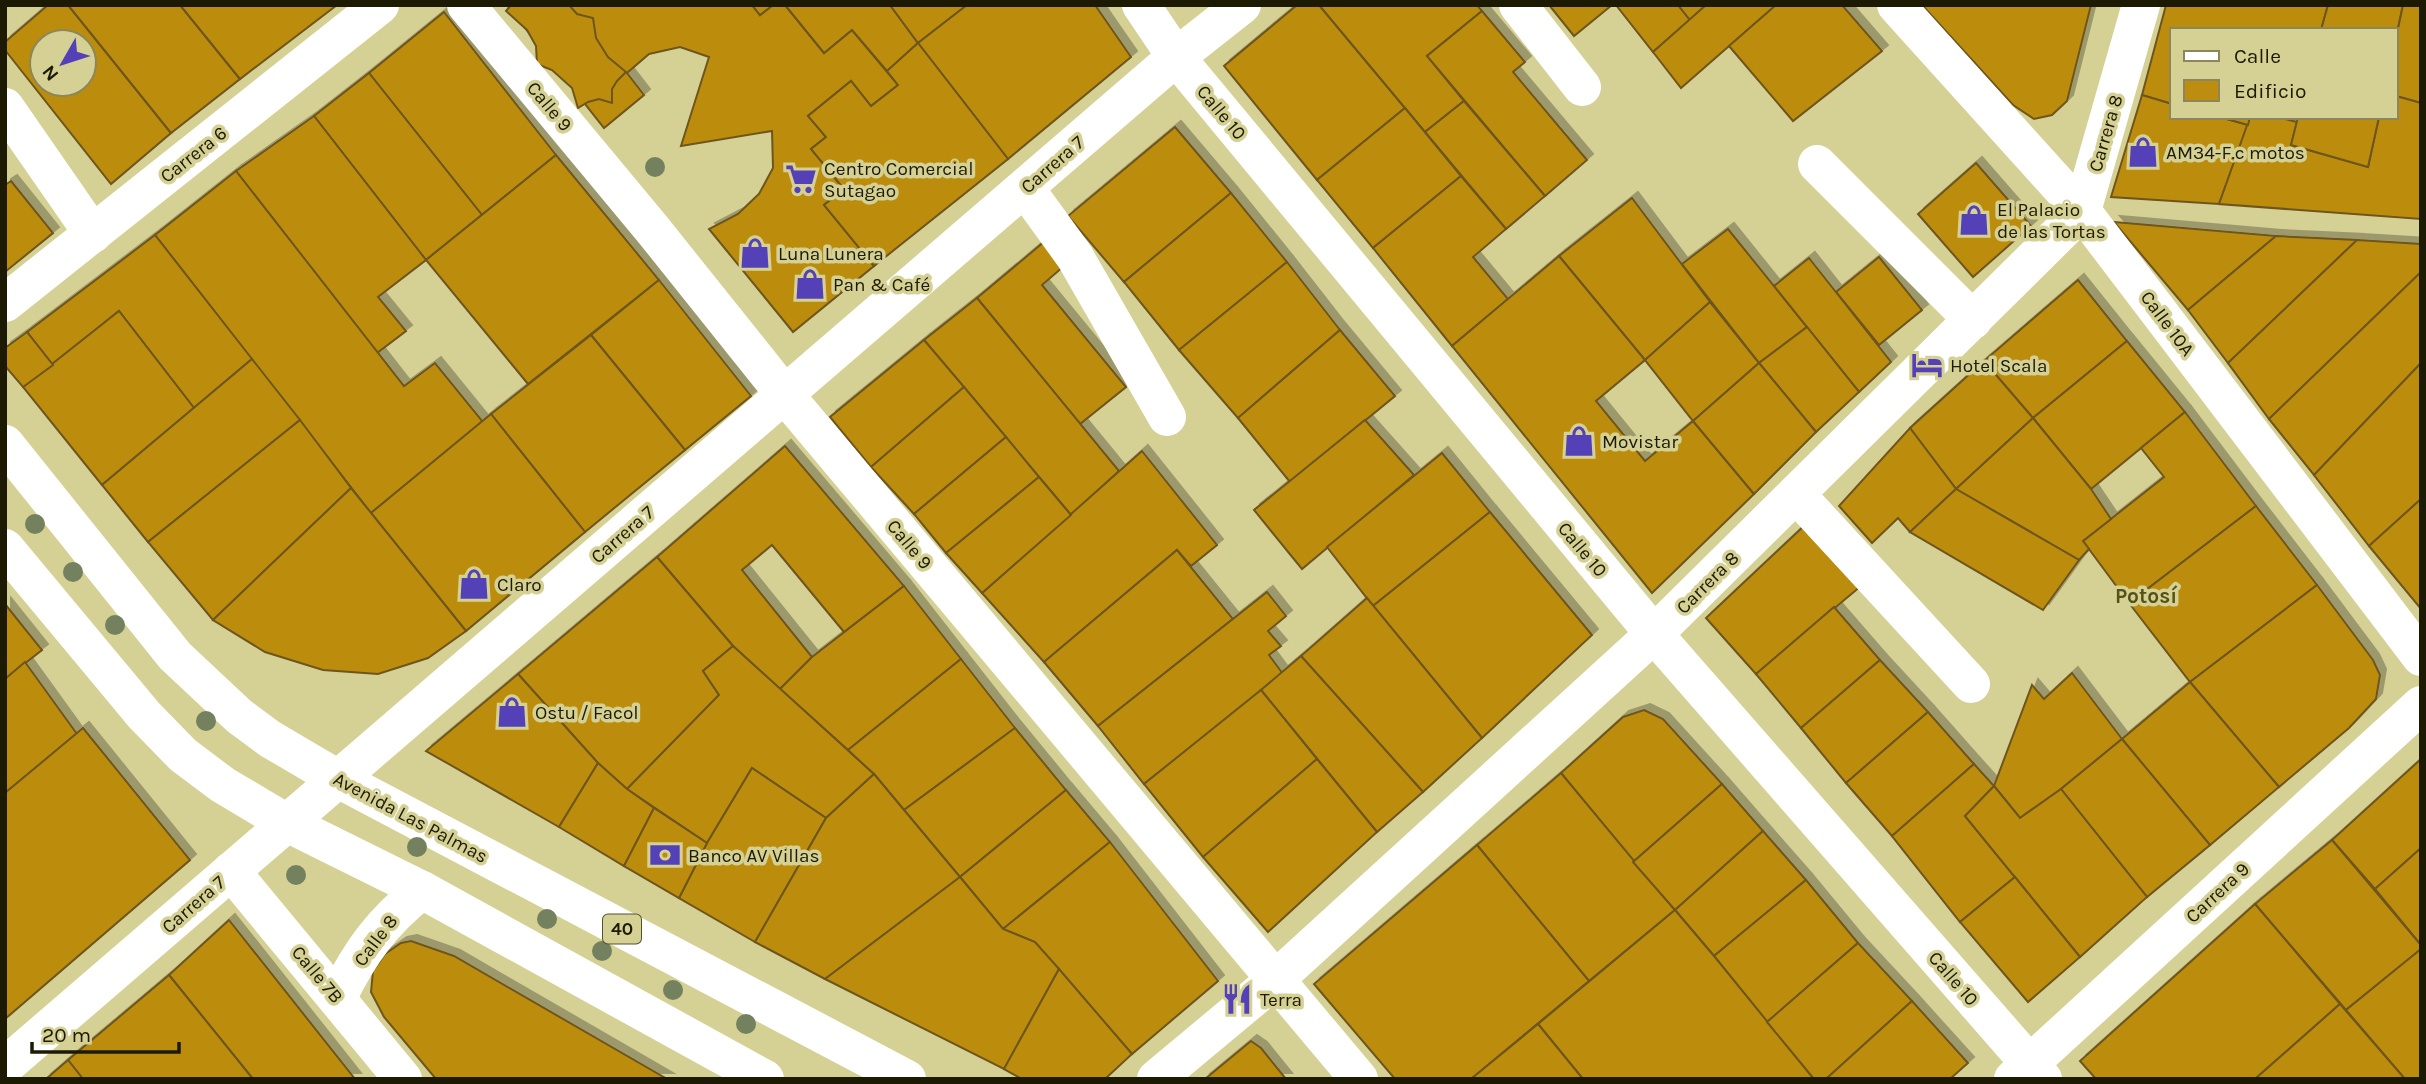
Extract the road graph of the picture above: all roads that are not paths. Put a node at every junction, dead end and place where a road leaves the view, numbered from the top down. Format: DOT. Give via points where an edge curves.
graph roads {
  1 [pos="380,5"];
  2 [pos="466,5"];
  3 [pos="1140,5"];
  4 [pos="1242,5"];
  5 [pos="1518,5"];
  6 [pos="1896,5"];
  7 [pos="2141,5"];
  8 [pos="1176,57"];
  9 [pos="1583,87"];
  10 [pos="5,107"];
  11 [pos="1817,164"];
  12 [pos="1025,188"];
  13 [pos="2082,211"];
  14 [pos="93,234"];
  15 [pos="5,303"];
  16 [pos="1973,320"];
  17 [pos="785,395"];
  18 [pos="1167,417"];
  19 [pos="5,443"];
  20 [pos="1796,494"];
  21 [pos="5,548"];
  22 [pos="1654,635"];
  23 [pos="2421,657"];
  24 [pos="1972,684"];
  25 [pos="2421,705"];
  26 [pos="338,779"];
  27 [pos="288,823"];
  28 [pos="231,871"];
  29 [pos="422,890"];
  30 [pos="1276,979"];
  31 [pos="338,998"];
  32 [pos="5,1066"];
  33 [pos="2028,1074"];
  34 [pos="403,1079"];
  35 [pos="765,1079"];
  36 [pos="907,1079"];
  37 [pos="1156,1079"];
  38 [pos="1359,1079"];
  1 -- 14 [label="street, Carrera 6"];
  2 -- 17 [label="street, Calle 9"];
  3 -- 8 [label="street, Calle 10"];
  4 -- 8 [label="street, Carrera 7"];
  5 -- 9 [label="street"];
  6 -- 13 [label="street, Calle 10A"];
  7 -- 13 [label="street, Carrera 8"];
  8 -- 12 [label="street, Carrera 7"];
  8 -- 22 [label="street, Calle 10"];
  10 -- 14 [label="street"];
  11 -- 16 [label="street"];
  12 -- 17 [label="street, Carrera 7"];
  12 -- 18 [label="street" via="1074,257"];
  13 -- 16 [label="street, Carrera 8"];
  13 -- 23 [label="street, Calle 10A"];
  14 -- 15 [label="street, Carrera 6"];
  16 -- 20 [label="street, Carrera 8"];
  17 -- 26 [label="street, Carrera 7"];
  17 -- 30 [label="street, Calle 9"];
  19 -- 26 [label="street, Avenida Las Palmas / 40" via="175,656 239,716"];
  20 -- 22 [label="street, Carrera 8"];
  20 -- 24 [label="street"];
  21 -- 27 [label="street" via="183,755"];
  22 -- 30 [label="street, Carrera 8"];
  22 -- 33 [label="street, Calle 10"];
  25 -- 33 [label="street, Carrera 9"];
  26 -- 27 [label="street, Carrera 7"];
  26 -- 36 [label="street, Avenida Las Palmas / 40"];
  27 -- 28 [label="street, Carrera 7"];
  27 -- 29 [label="street"];
  28 -- 31 [label="street, Calle 7B"];
  28 -- 32 [label="street, Carrera 7"];
  29 -- 31 [label="street, Calle 8" via="372,938"];
  29 -- 35 [label="street"];
  30 -- 37 [label="street, Carrera 8"];
  30 -- 38 [label="street, Calle 9"];
  31 -- 34 [label="street, Calle 7B"];
}
